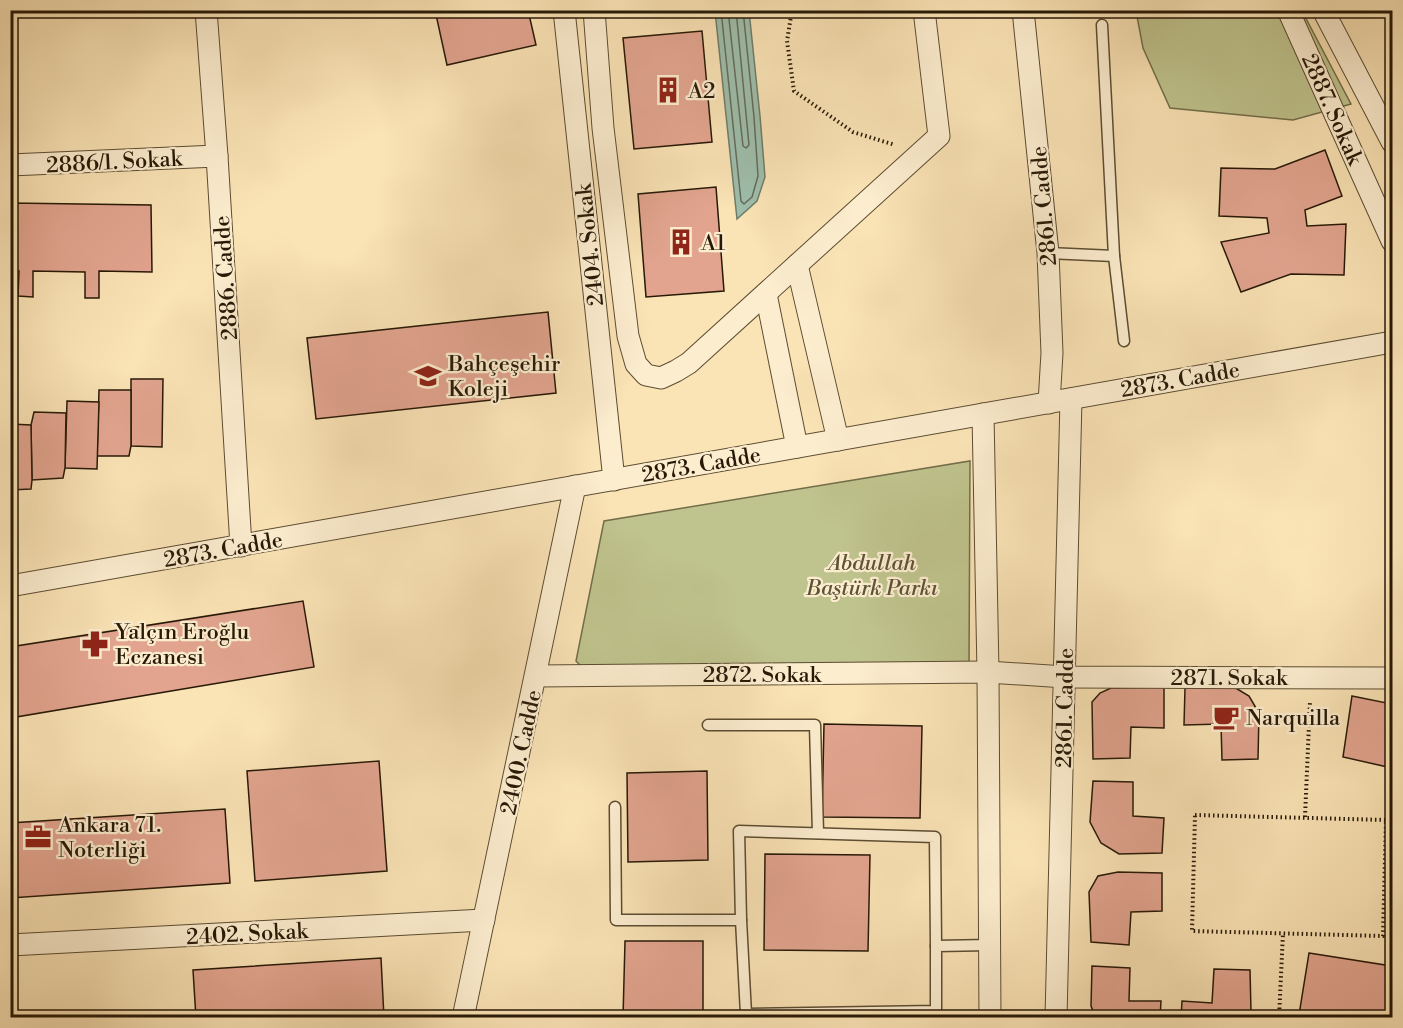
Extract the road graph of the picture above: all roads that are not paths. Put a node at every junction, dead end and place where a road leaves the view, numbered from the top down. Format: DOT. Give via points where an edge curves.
graph roads {
  1 [pos="206,10"];
  2 [pos="564,10"];
  3 [pos="594,10"];
  4 [pos="924,10"];
  5 [pos="1023,10"];
  6 [pos="1288,10"];
  7 [pos="1323,10"];
  8 [pos="1102,25"];
  9 [pos="1392,142"];
  10 [pos="217,156"];
  11 [pos="10,165"];
  12 [pos="1392,241"];
  13 [pos="1048,253"];
  14 [pos="1114,256"];
  15 [pos="797,265"];
  16 [pos="766,294"];
  17 [pos="1124,341"];
  18 [pos="1392,342"];
  19 [pos="1071,399"];
  20 [pos="1049,403"];
  21 [pos="983,414"];
  22 [pos="838,440"];
  23 [pos="797,447"];
  24 [pos="614,480"];
  25 [pos="575,486"];
  26 [pos="241,546"];
  27 [pos="10,586"];
  28 [pos="988,672"];
  29 [pos="536,676"];
  30 [pos="1065,676"];
  31 [pos="1392,678"];
  32 [pos="708,725"];
  33 [pos="615,807"];
  34 [pos="818,833"];
  35 [pos="484,920"];
  36 [pos="741,920"];
  37 [pos="10,945"];
  38 [pos="990,945"];
  39 [pos="936,946"];
  40 [pos="463,1017"];
  41 [pos="990,1017"];
  42 [pos="1056,1017"];
  1 -- 10 [label="street, 2886. Cadde"];
  2 -- 24 [label="street, 2404. Sokak"];
  3 -- 16 [label="street" via="626,325 636,364 646,375 661,378 676,371"];
  4 -- 15 [label="street" via="939,136"];
  5 -- 13 [label="street, 2861. Cadde"];
  6 -- 12 [label="street, 2887. Sokak"];
  7 -- 9 [label="street"];
  8 -- 14 [label="lane"];
  10 -- 11 [label="street, 2886/1. Sokak"];
  10 -- 26 [label="street, 2886. Cadde"];
  13 -- 14 [label="lane"];
  13 -- 20 [label="street, 2861. Cadde" via="1052,353"];
  14 -- 17 [label="lane"];
  15 -- 16 [label="street"];
  15 -- 22 [label="street"];
  16 -- 23 [label="street"];
  18 -- 19 [label="street, 2873. Cadde"];
  19 -- 20 [label="street, 2873. Cadde"];
  19 -- 30 [label="street, 2861. Cadde"];
  20 -- 21 [label="street, 2873. Cadde"];
  21 -- 22 [label="street, 2873. Cadde"];
  21 -- 28 [label="street"];
  22 -- 23 [label="street, 2873. Cadde"];
  23 -- 24 [label="street, 2873. Cadde"];
  24 -- 25 [label="street, 2873. Cadde"];
  25 -- 26 [label="street, 2873. Cadde"];
  25 -- 29 [label="street, 2400. Cadde"];
  26 -- 27 [label="street, 2873. Cadde"];
  28 -- 29 [label="street, 2872. Sokak"];
  28 -- 30 [label="street, 2872. Sokak"];
  28 -- 38 [label="street"];
  29 -- 35 [label="street, 2400. Cadde"];
  30 -- 31 [label="street, 2871. Sokak"];
  30 -- 42 [label="street, 2861. Cadde"];
  32 -- 34 [label="lane" via="815,725"];
  33 -- 36 [label="lane" via="616,920"];
  34 -- 36 [label="lane" via="739,831"];
  34 -- 39 [label="lane" via="935,837"];
  35 -- 37 [label="street, 2402. Sokak"];
  35 -- 40 [label="street, 2400. Cadde"];
  36 -- 39 [label="lane" via="746,1014 936,1011"];
  38 -- 39 [label="lane"];
  38 -- 41 [label="street"];
}
